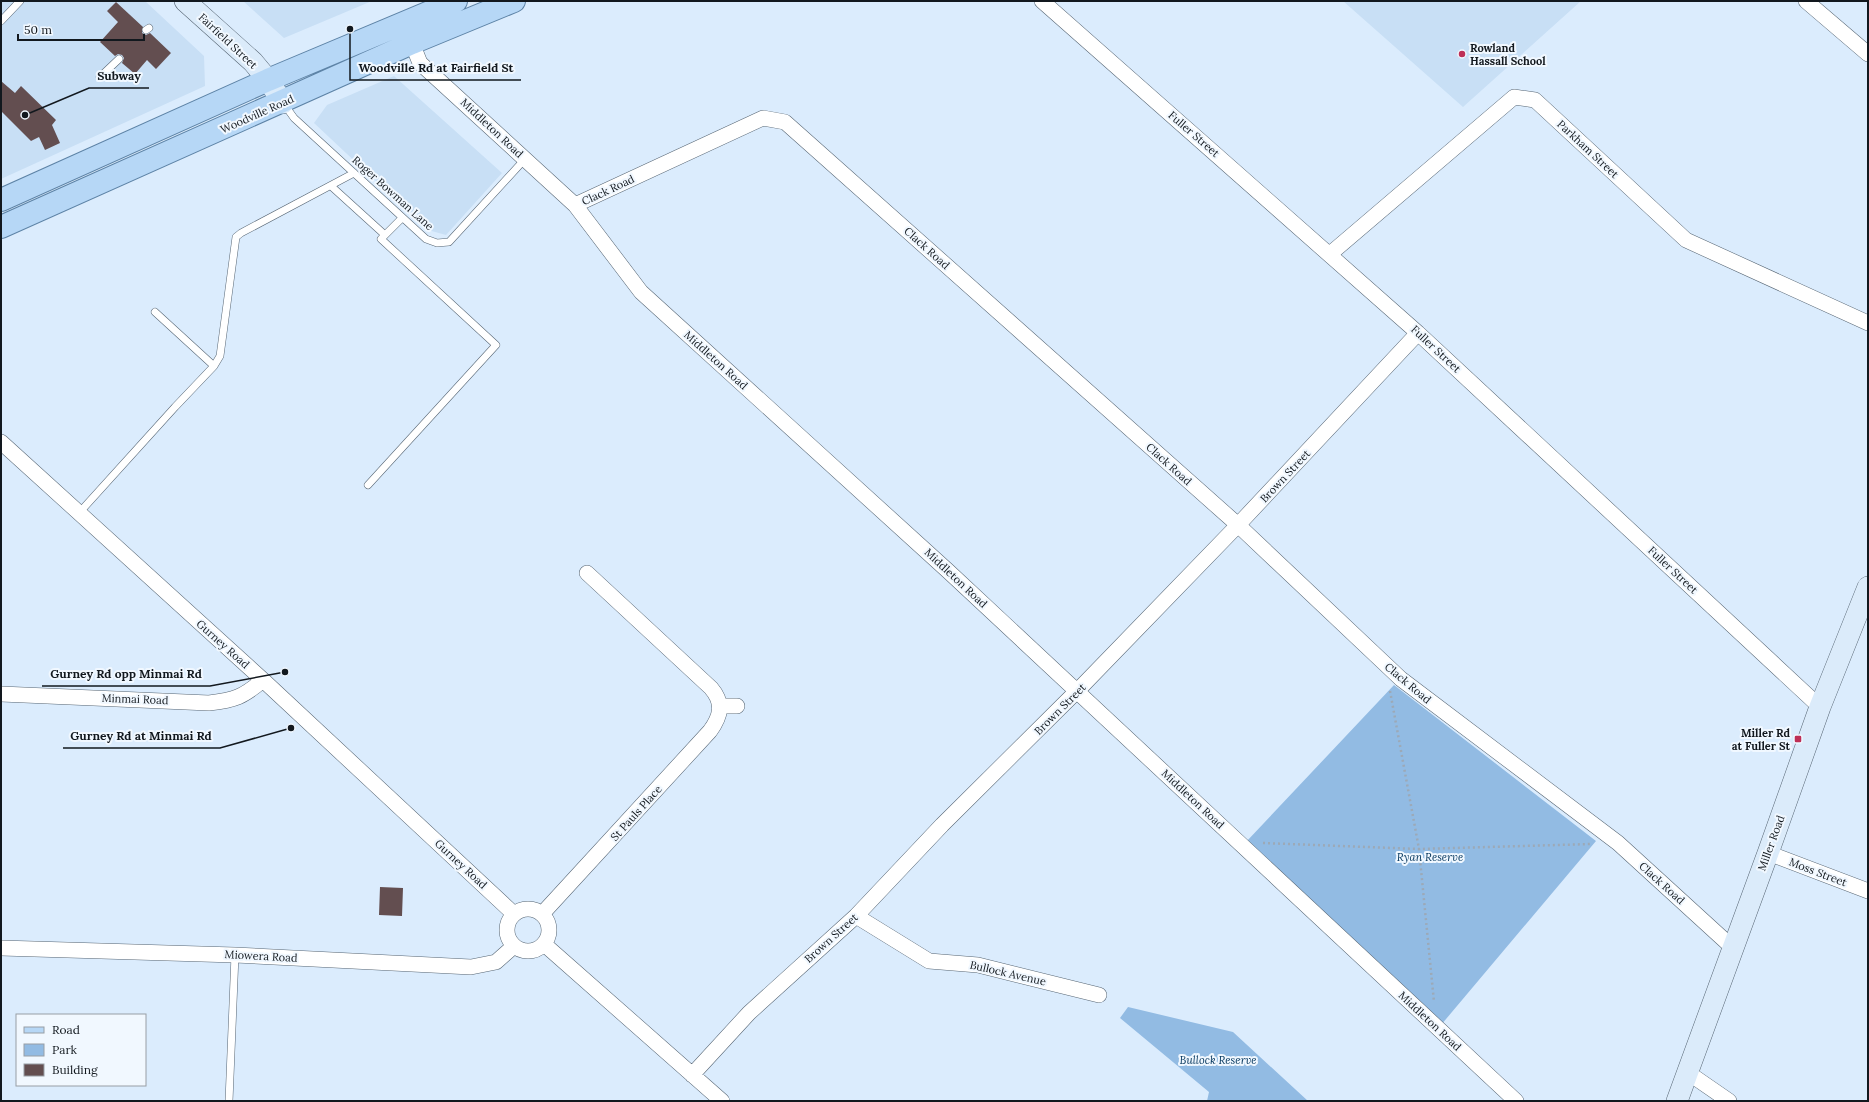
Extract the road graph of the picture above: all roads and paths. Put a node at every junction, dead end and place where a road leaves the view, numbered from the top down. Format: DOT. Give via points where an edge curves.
graph roads {
  1 [pos="20,1"];
  2 [pos="185,1"];
  3 [pos="456,1"];
  4 [pos="514,1"];
  5 [pos="1042,1"];
  6 [pos="1806,1"];
  7 [pos="1,21"];
  8 [pos="412,44"];
  9 [pos="1868,54"];
  10 [pos="119,59"];
  11 [pos="100,77"];
  12 [pos="268,80"];
  13 [pos="283,102"];
  14 [pos="525,159"];
  15 [pos="354,174"];
  16 [pos="330,186"];
  17 [pos="1,200"];
  18 [pos="575,205"];
  19 [pos="402,218"];
  20 [pos="1,227"];
  21 [pos="385,235"];
  22 [pos="1330,254"];
  23 [pos="155,312"];
  24 [pos="1868,323"];
  25 [pos="1418,333"];
  26 [pos="214,366"];
  27 [pos="1,442"];
  28 [pos="368,485"];
  29 [pos="80,513"];
  30 [pos="1238,525"];
  31 [pos="587,573"];
  32 [pos="1868,587"];
  33 [pos="1386,665"];
  34 [pos="263,680"];
  35 [pos="1077,691"];
  36 [pos="1,694"];
  37 [pos="720,706"];
  38 [pos="737,706"];
  39 [pos="1820,707"];
  40 [pos="1238,842"];
  41 [pos="1618,843"];
  42 [pos="1419,849"];
  43 [pos="1768,853"];
  44 [pos="1868,891"];
  45 [pos="514,914"];
  46 [pos="542,914"];
  47 [pos="856,916"];
  48 [pos="544,944"];
  49 [pos="514,946"];
  50 [pos="1,948"];
  51 [pos="1733,948"];
  52 [pos="235,955"];
  53 [pos="1099,995"];
  54 [pos="1436,1027"];
  55 [pos="1688,1072"];
  56 [pos="692,1075"];
  57 [pos="229,1101"];
  58 [pos="722,1101"];
  59 [pos="1516,1101"];
  60 [pos="1677,1101"];
  61 [pos="1729,1101"];
  1 -- 7 [label="lane"];
  2 -- 12 [label="street, Fairfield Street" via="253,62"];
  3 -- 12 [label="main road"];
  4 -- 8 [label="main road, Woodville Road"];
  5 -- 22 [label="street, Fuller Street"];
  6 -- 9 [label="street"];
  8 -- 13 [label="main road, Woodville Road"];
  8 -- 14 [label="street, Middleton Road" via="420,63"];
  10 -- 11 [label="lane"];
  12 -- 13 [label="street, Fairfield Street"];
  12 -- 17 [label="main road"];
  13 -- 15 [label="lane, Roger Bowman Lane" via="294,118"];
  13 -- 20 [label="main road, Woodville Road"];
  14 -- 18 [label="street, Middleton Road"];
  14 -- 19 [label="lane, Roger Bowman Lane" via="449,242 437,243 426,239"];
  15 -- 16 [label="lane"];
  15 -- 19 [label="lane, Roger Bowman Lane"];
  16 -- 21 [label="lane"];
  16 -- 26 [label="lane" via="236,237 225,329 220,356"];
  18 -- 30 [label="street, Clack Road" via="763,118 785,122"];
  18 -- 35 [label="street, Middleton Road" via="641,292"];
  19 -- 21 [label="lane"];
  21 -- 28 [label="lane" via="382,239 496,346"];
  22 -- 24 [label="street, Parkham Street" via="1514,97 1535,100 1686,240"];
  22 -- 25 [label="street, Fuller Street"];
  23 -- 26 [label="lane"];
  25 -- 30 [label="street, Brown Street"];
  25 -- 39 [label="street, Fuller Street"];
  26 -- 29 [label="lane"];
  27 -- 29 [label="street, Gurney Road"];
  29 -- 34 [label="street, Gurney Road"];
  30 -- 33 [label="street, Clack Road"];
  30 -- 35 [label="street, Brown Street"];
  31 -- 37 [label="street" via="711,688"];
  32 -- 39 [label="street, Miller Road"];
  33 -- 41 [label="street, Clack Road"];
  33 -- 42 [label="path"];
  34 -- 36 [label="street, Minmai Road" via="238,698 209,703"];
  34 -- 45 [label="street, Gurney Road"];
  35 -- 40 [label="street, Middleton Road"];
  35 -- 47 [label="street, Brown Street" via="942,825"];
  37 -- 38 [label="street"];
  37 -- 46 [label="street, St Pauls Place" via="719,716 710,731"];
  39 -- 43 [label="street, Miller Road"];
  40 -- 42 [label="path"];
  40 -- 54 [label="street, Middleton Road"];
  41 -- 42 [label="path"];
  41 -- 51 [label="street, Clack Road"];
  42 -- 54 [label="path"];
  43 -- 44 [label="street, Moss Street"];
  43 -- 51 [label="street, Miller Road"];
  45 -- 46 [label="street" via="525,909"];
  45 -- 49 [label="street" via="507,926 509,940"];
  46 -- 48 [label="street" via="549,932"];
  47 -- 53 [label="street, Bullock Avenue" via="929,961 978,965"];
  47 -- 56 [label="street, Brown Street" via="749,1013"];
  48 -- 49 [label="street" via="532,951 519,950"];
  48 -- 56 [label="street"];
  49 -- 52 [label="street, Miowera Road" via="496,962 471,967"];
  50 -- 52 [label="street, Miowera Road"];
  51 -- 55 [label="street, Miller Road"];
  52 -- 57 [label="lane"];
  54 -- 59 [label="street, Middleton Road"];
  55 -- 60 [label="street, Miller Road"];
  55 -- 61 [label="street"];
  56 -- 58 [label="street"];
}
